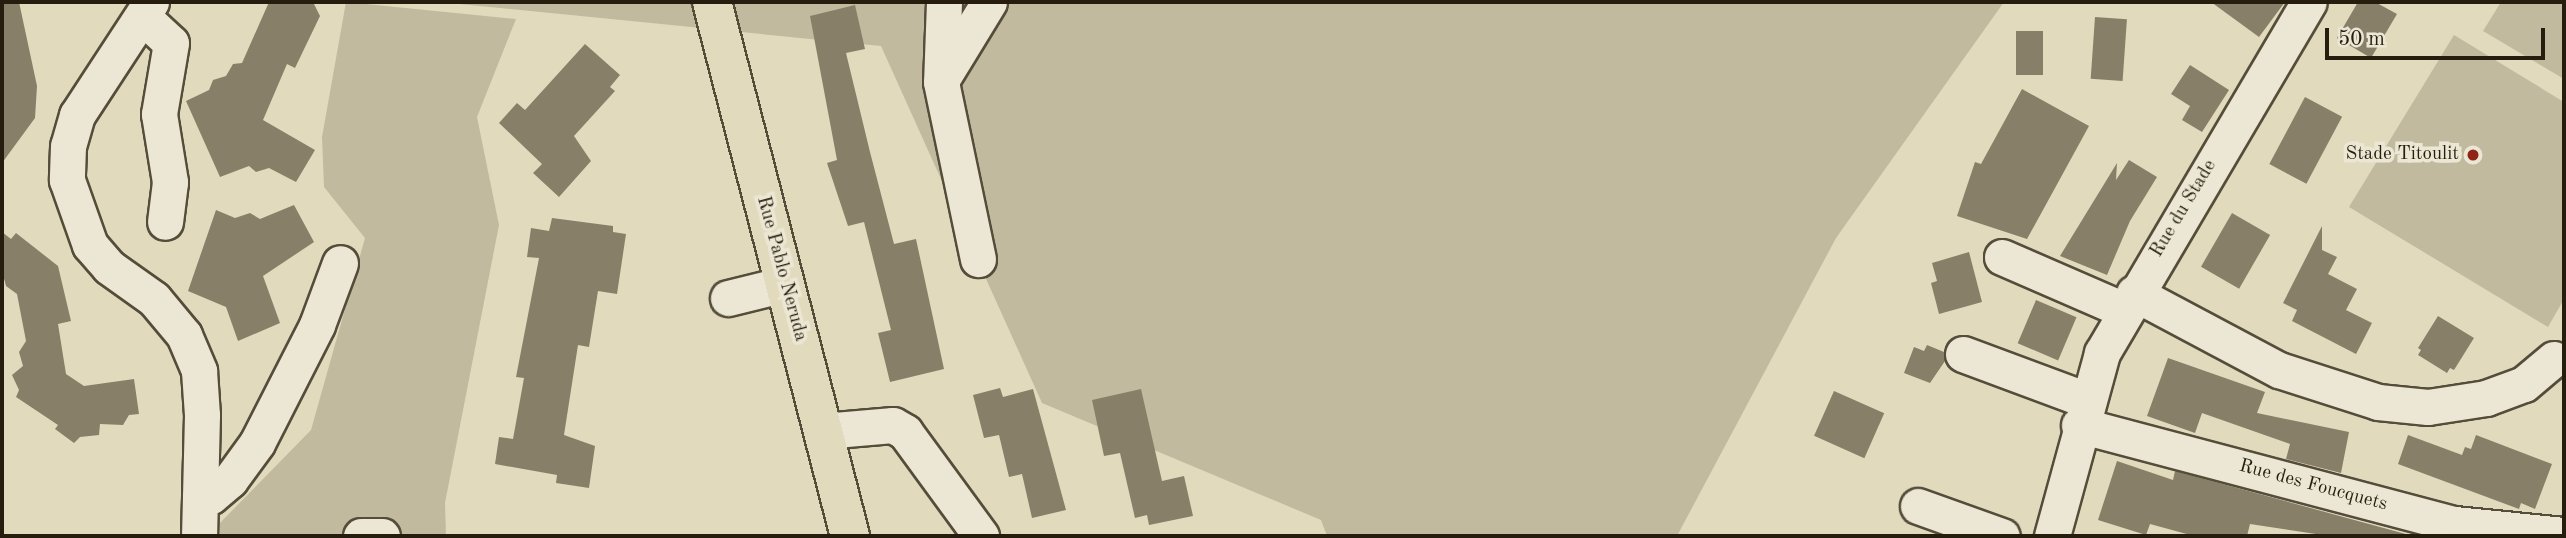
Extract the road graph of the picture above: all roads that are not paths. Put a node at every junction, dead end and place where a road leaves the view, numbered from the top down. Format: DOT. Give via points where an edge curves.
graph roads {
  1 [pos="943,2"];
  2 [pos="989,2"];
  3 [pos="2309,2"];
  4 [pos="147,10"];
  5 [pos="722,10"];
  6 [pos="941,82"];
  7 [pos="165,222"];
  8 [pos="2002,257"];
  9 [pos="978,259"];
  10 [pos="340,263"];
  11 [pos="785,284"];
  12 [pos="728,298"];
  13 [pos="2129,302"];
  14 [pos="1963,354"];
  15 [pos="2554,359"];
  16 [pos="2083,413"];
  17 [pos="823,431"];
  18 [pos="200,497"];
  19 [pos="1918,506"];
  20 [pos="2554,535"];
  21 [pos="199,536"];
  22 [pos="361,536"];
  23 [pos="382,536"];
  24 [pos="850,536"];
  25 [pos="981,536"];
  26 [pos="2002,536"];
  27 [pos="2052,536"];
  1 -- 6 [label="street"];
  2 -- 6 [label="street"];
  3 -- 13 [label="street, Rue du Stade"];
  4 -- 7 [label="street" via="171,43 159,114 170,182"];
  4 -- 18 [label="street" via="77,115 68,146 67,180 90,245 109,267 154,299 184,335 199,371"];
  5 -- 11 [label="main road, Rue Pablo Neruda"];
  6 -- 9 [label="street"];
  8 -- 13 [label="street"];
  10 -- 18 [label="street" via="317,325 257,443 230,480 211,496"];
  11 -- 12 [label="street"];
  11 -- 17 [label="main road, Rue Pablo Neruda"];
  13 -- 15 [label="street" via="2279,370 2378,402 2428,407 2486,398 2524,384"];
  13 -- 16 [label="street, Rue du Stade" via="2102,353"];
  14 -- 16 [label="street, Rue des Foucquets"];
  16 -- 20 [label="street, Rue des Foucquets" via="2455,524"];
  16 -- 27 [label="street, Rue du Stade"];
  17 -- 24 [label="main road, Rue Pablo Neruda"];
  17 -- 25 [label="street" via="893,425 905,432"];
  18 -- 21 [label="street"];
  19 -- 26 [label="street"];
  22 -- 23 [label="street"];
}
